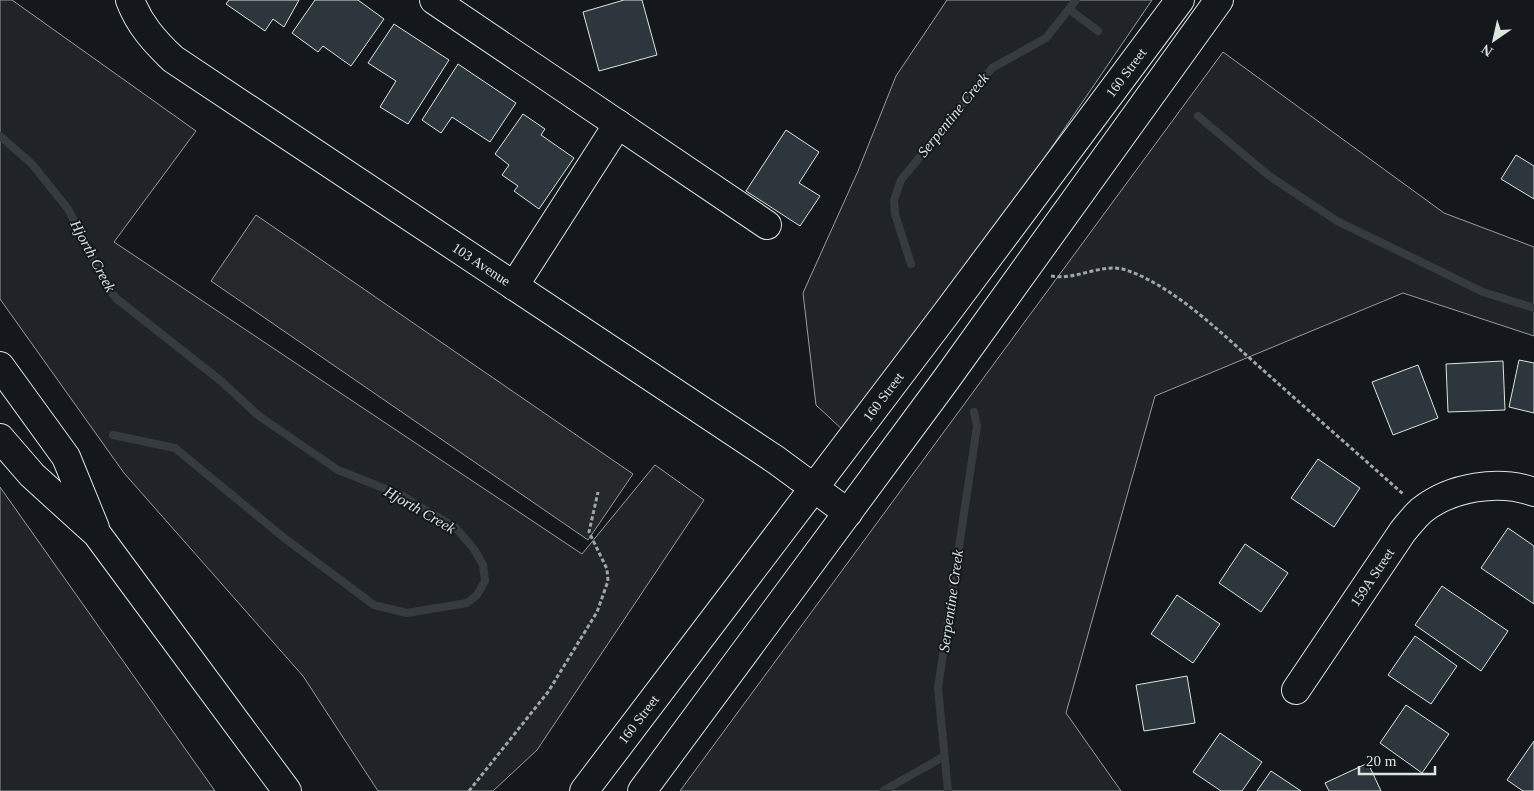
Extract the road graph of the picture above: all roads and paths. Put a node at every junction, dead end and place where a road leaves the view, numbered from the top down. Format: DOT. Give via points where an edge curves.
graph roads {
  1 [pos="130,0"];
  2 [pos="434,0"];
  3 [pos="1180,0"];
  4 [pos="1218,0"];
  5 [pos="618,124"];
  6 [pos="767,225"];
  7 [pos="1046,275"];
  8 [pos="514,286"];
  9 [pos="0,366"];
  10 [pos="0,438"];
  11 [pos="814,488"];
  12 [pos="598,492"];
  13 [pos="1534,492"];
  14 [pos="1407,497"];
  15 [pos="848,513"];
  16 [pos="97,534"];
  17 [pos="1296,690"];
  18 [pos="287,791"];
  19 [pos="469,791"];
  20 [pos="584,791"];
  21 [pos="642,791"];
  1 -- 8 [label="main road, 103 Avenue" via="135,14 152,39 173,59"];
  2 -- 5 [label="main road"];
  3 -- 11 [label="main road, 160 Street"];
  4 -- 15 [label="main road"];
  5 -- 6 [label="main road"];
  5 -- 8 [label="main road"];
  7 -- 14 [label="path" via="1072,278 1098,270 1124,269 1149,280 1210,322"];
  8 -- 11 [label="main road, 103 Avenue"];
  9 -- 16 [label="main road" via="66,457"];
  10 -- 16 [label="main road" via="32,475"];
  11 -- 15 [label="main road, 103 Avenue"];
  11 -- 20 [label="main road, 160 Street"];
  12 -- 19 [label="path" via="589,532 607,569 608,581 597,612 548,692"];
  13 -- 17 [label="main road, 159A Street" via="1498,486 1470,489 1449,495 1422,510 1403,530"];
  15 -- 21 [label="main road"];
  16 -- 18 [label="main road"];
}
